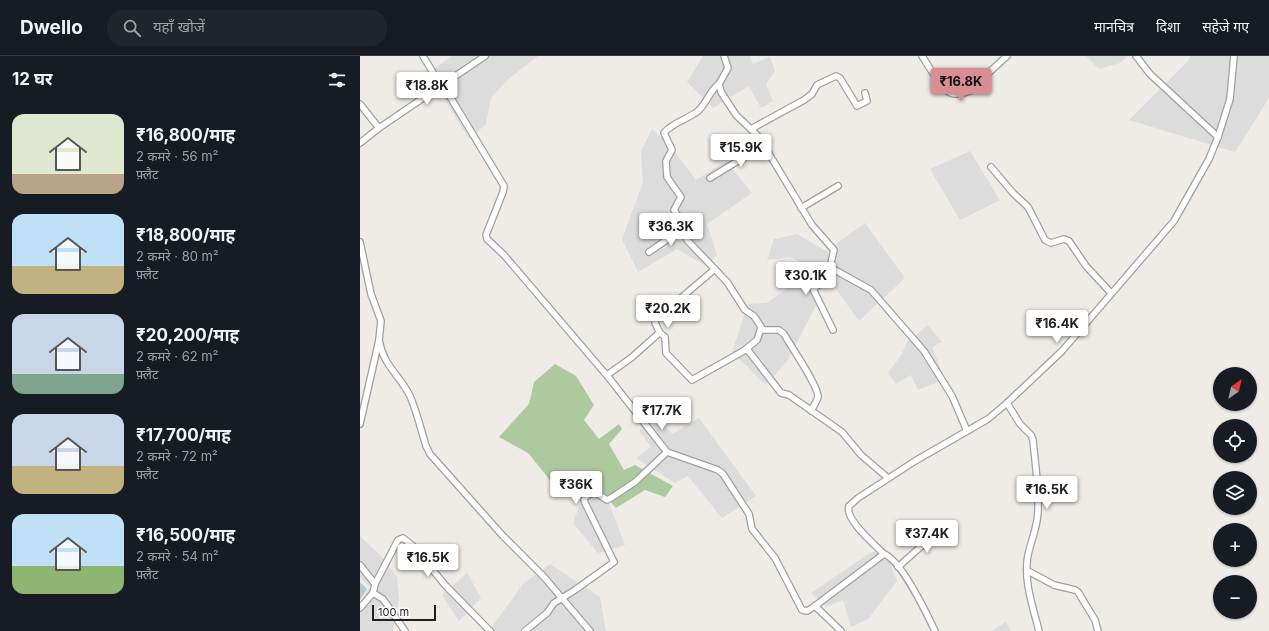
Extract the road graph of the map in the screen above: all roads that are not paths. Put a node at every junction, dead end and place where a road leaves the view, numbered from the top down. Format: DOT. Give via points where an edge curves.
graph roads {
  1 [pos="423,56"];
  2 [pos="485,56"];
  3 [pos="724,56"];
  4 [pos="922,56"];
  5 [pos="1007,56"];
  6 [pos="1136,56"];
  7 [pos="1234,56"];
  8 [pos="719,84"];
  9 [pos="442,85"];
  10 [pos="865,94"];
  11 [pos="360,104"];
  12 [pos="379,128"];
  13 [pos="751,129"];
  14 [pos="1218,137"];
  15 [pos="360,143"];
  16 [pos="764,145"];
  17 [pos="991,167"];
  18 [pos="710,178"];
  19 [pos="838,186"];
  20 [pos="801,208"];
  21 [pos="684,228"];
  22 [pos="360,242"];
  23 [pos="649,252"];
  24 [pos="831,266"];
  25 [pos="715,269"];
  26 [pos="1111,293"];
  27 [pos="761,328"];
  28 [pos="833,330"];
  29 [pos="659,332"];
  30 [pos="379,340"];
  31 [pos="746,349"];
  32 [pos="607,376"];
  33 [pos="1007,403"];
  34 [pos="811,411"];
  35 [pos="360,424"];
  36 [pos="967,432"];
  37 [pos="667,452"];
  38 [pos="888,478"];
  39 [pos="950,531"];
  40 [pos="884,554"];
  41 [pos="360,564"];
  42 [pos="898,567"];
  43 [pos="1028,571"];
  44 [pos="375,584"];
  45 [pos="373,593"];
  46 [pos="562,597"];
  47 [pos="815,606"];
  48 [pos="360,608"];
  49 [pos="405,631"];
  50 [pos="490,631"];
  51 [pos="525,631"];
  52 [pos="590,631"];
  53 [pos="841,631"];
  54 [pos="935,631"];
  55 [pos="1039,631"];
  56 [pos="1098,631"];
  1 -- 9 [label="street"];
  2 -- 9 [label="street"];
  3 -- 8 [label="street" via="728,68"];
  4 -- 5 [label="street" via="943,88 953,94 976,89 984,77"];
  6 -- 14 [label="street" via="1150,74"];
  7 -- 14 [label="street" via="1230,99"];
  8 -- 13 [label="street" via="721,92 736,115"];
  8 -- 21 [label="street" via="699,110 664,132 672,150 666,161 668,179 681,197 674,210"];
  9 -- 12 [label="street"];
  9 -- 32 [label="street" via="504,186 486,235 487,239 504,255"];
  10 -- 13 [label="street" via="867,100 857,106 840,78 836,76 817,85 812,94 804,100"];
  11 -- 12 [label="street"];
  12 -- 15 [label="street"];
  13 -- 16 [label="street"];
  14 -- 26 [label="street" via="1209,159 1174,221"];
  16 -- 18 [label="street"];
  16 -- 20 [label="street"];
  17 -- 26 [label="street" via="1028,206 1046,240 1051,243 1068,240 1086,266"];
  19 -- 20 [label="street"];
  20 -- 24 [label="street" via="834,250"];
  21 -- 23 [label="street"];
  21 -- 25 [label="street" via="690,243"];
  22 -- 30 [label="street" via="371,294 380,316"];
  24 -- 28 [label="street" via="826,280 813,289"];
  24 -- 36 [label="street" via="836,272 871,290 924,351 952,396"];
  25 -- 27 [label="street" via="727,282 744,310 754,316"];
  25 -- 29 [label="street" via="657,318 655,322"];
  26 -- 33 [label="street" via="1062,351"];
  27 -- 31 [label="street" via="757,340"];
  27 -- 34 [label="street" via="767,331 779,330 784,334 812,379 818,396"];
  29 -- 31 [label="street" via="665,337 666,353 692,380"];
  29 -- 32 [label="street"];
  30 -- 35 [label="street"];
  30 -- 46 [label="street" via="385,361 410,396 427,448 503,536"];
  31 -- 34 [label="street" via="781,393 788,394"];
  32 -- 37 [label="street"];
  33 -- 36 [label="street"];
  33 -- 43 [label="street" via="1033,440 1038,510 1036,531 1028,556"];
  34 -- 38 [label="street" via="842,432 861,455"];
  36 -- 38 [label="street"];
  37 -- 46 [label="street" via="640,478 608,500 596,492 586,496 585,503 614,561"];
  37 -- 47 [label="street" via="721,472 749,514 752,529 775,558 802,610 807,611"];
  38 -- 40 [label="street" via="854,502 848,510 864,534"];
  39 -- 42 [label="street" via="935,534"];
  40 -- 42 [label="street"];
  40 -- 47 [label="street"];
  41 -- 44 [label="street"];
  42 -- 54 [label="street"];
  43 -- 55 [label="street" via="1029,591"];
  43 -- 56 [label="street" via="1054,585 1078,592 1095,620"];
  44 -- 45 [label="street"];
  44 -- 50 [label="street" via="398,540 403,538"];
  45 -- 48 [label="street"];
  45 -- 49 [label="street" via="383,599"];
  46 -- 51 [label="street"];
  46 -- 52 [label="street"];
  47 -- 53 [label="street"];
}
